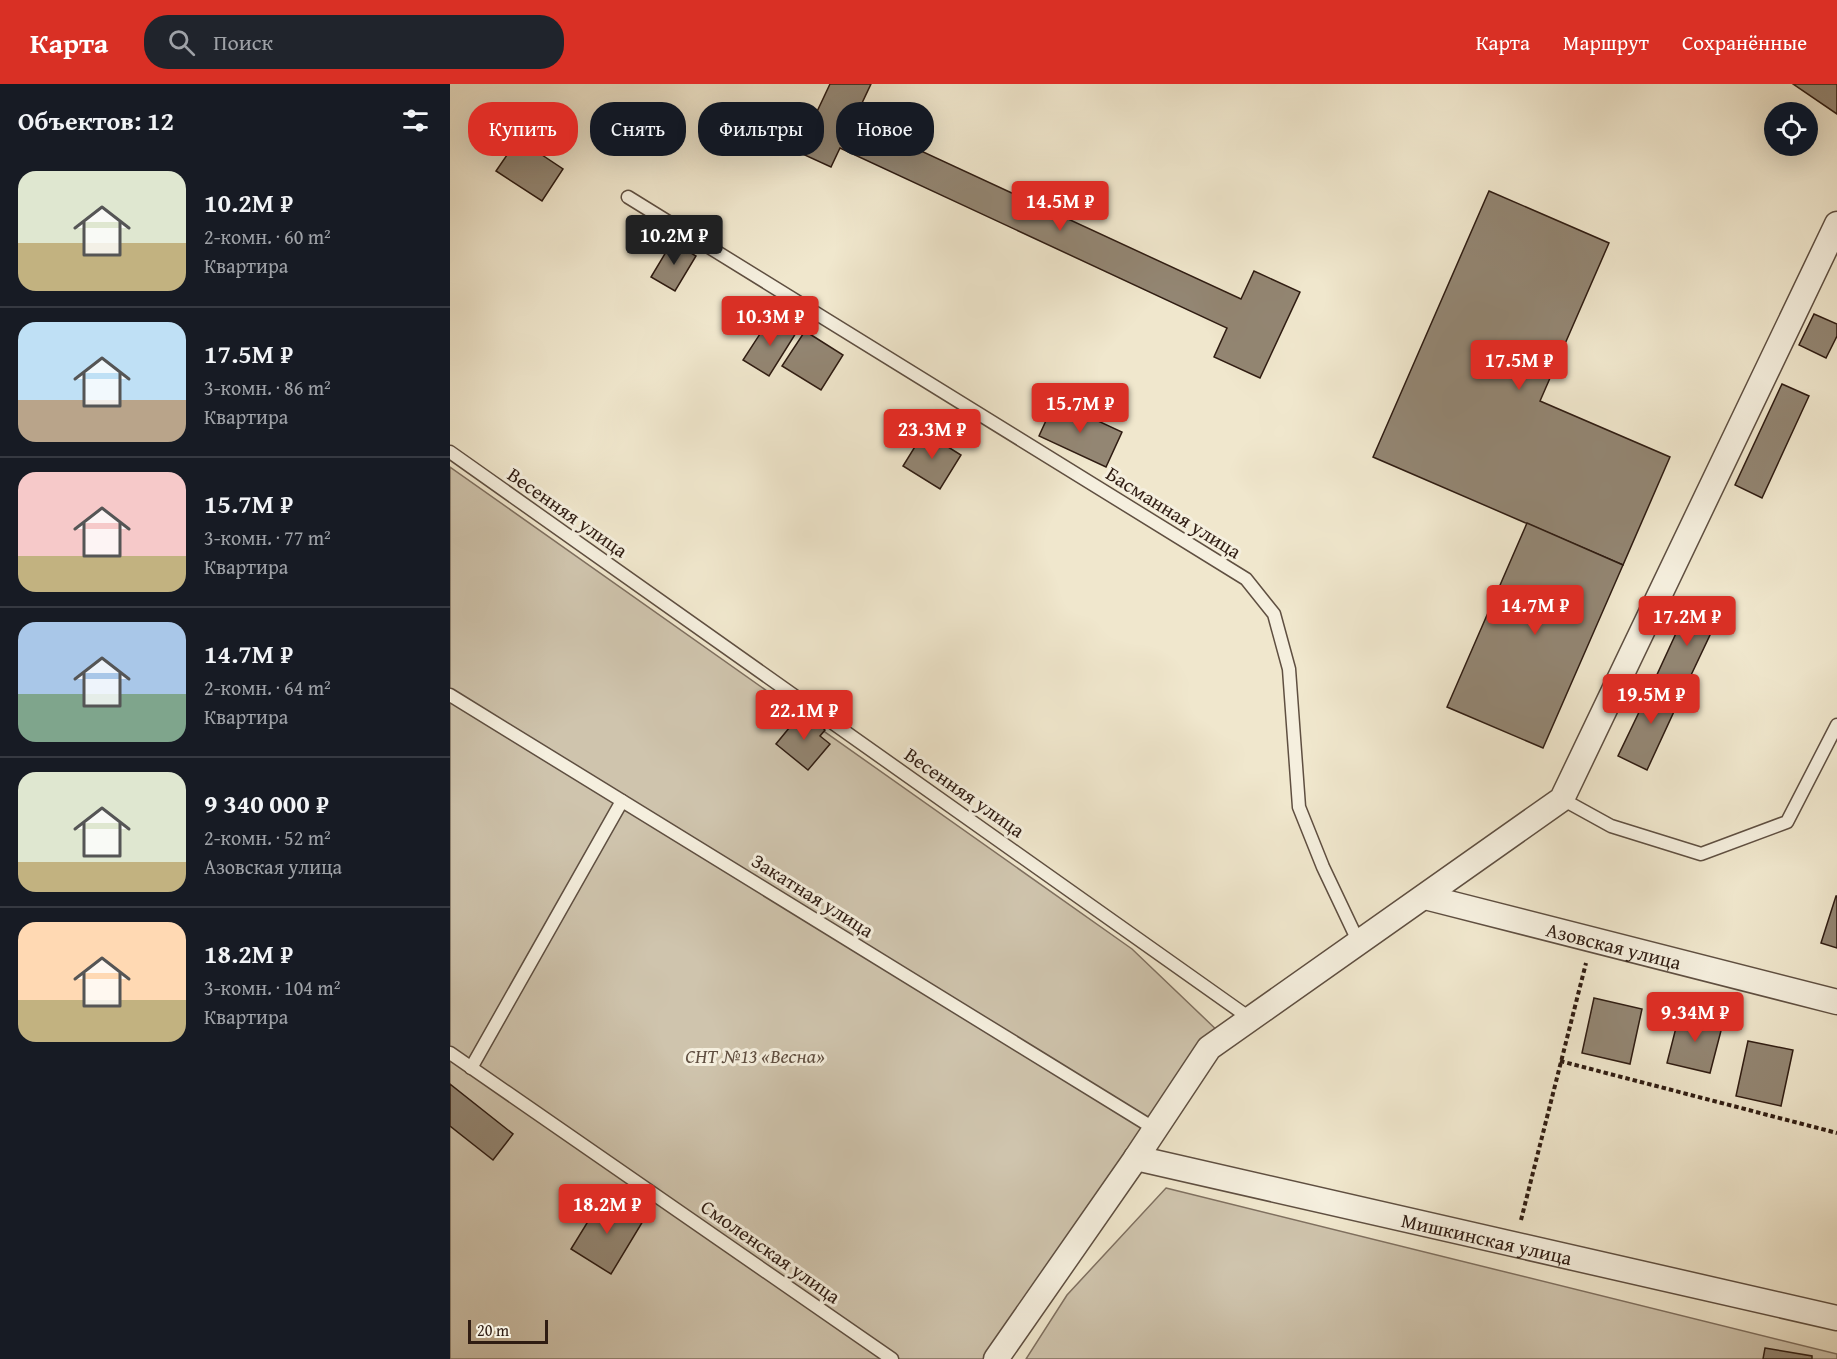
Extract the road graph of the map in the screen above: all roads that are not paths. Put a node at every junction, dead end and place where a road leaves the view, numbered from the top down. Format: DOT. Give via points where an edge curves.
graph roads {
  1 [pos="628,197"];
  2 [pos="1837,224"];
  3 [pos="450,452"];
  4 [pos="450,695"];
  5 [pos="1837,725"];
  6 [pos="1562,799"];
  7 [pos="622,801"];
  8 [pos="1425,897"];
  9 [pos="1359,943"];
  10 [pos="1837,1002"];
  11 [pos="1251,1019"];
  12 [pos="450,1053"];
  13 [pos="471,1068"];
  14 [pos="1155,1129"];
  15 [pos="1136,1158"];
  16 [pos="1837,1318"];
  17 [pos="892,1359"];
  18 [pos="996,1359"];
  1 -- 9 [label="lane, Басманная улица" via="1246,579 1274,614 1289,669 1299,807"];
  2 -- 6 [label="street"];
  3 -- 11 [label="lane, Весенняя улица"];
  4 -- 7 [label="lane, Закатная улица"];
  5 -- 6 [label="lane" via="1787,822 1701,854 1611,826"];
  6 -- 8 [label="street"];
  7 -- 13 [label="lane"];
  7 -- 14 [label="lane, Закатная улица"];
  8 -- 9 [label="street"];
  8 -- 10 [label="street, Азовская улица"];
  9 -- 11 [label="street"];
  11 -- 14 [label="street" via="1209,1048"];
  12 -- 13 [label="lane, Смоленская улица"];
  13 -- 17 [label="lane, Смоленская улица"];
  14 -- 15 [label="street"];
  15 -- 16 [label="street, Мишкинская улица"];
  15 -- 18 [label="street"];
}
